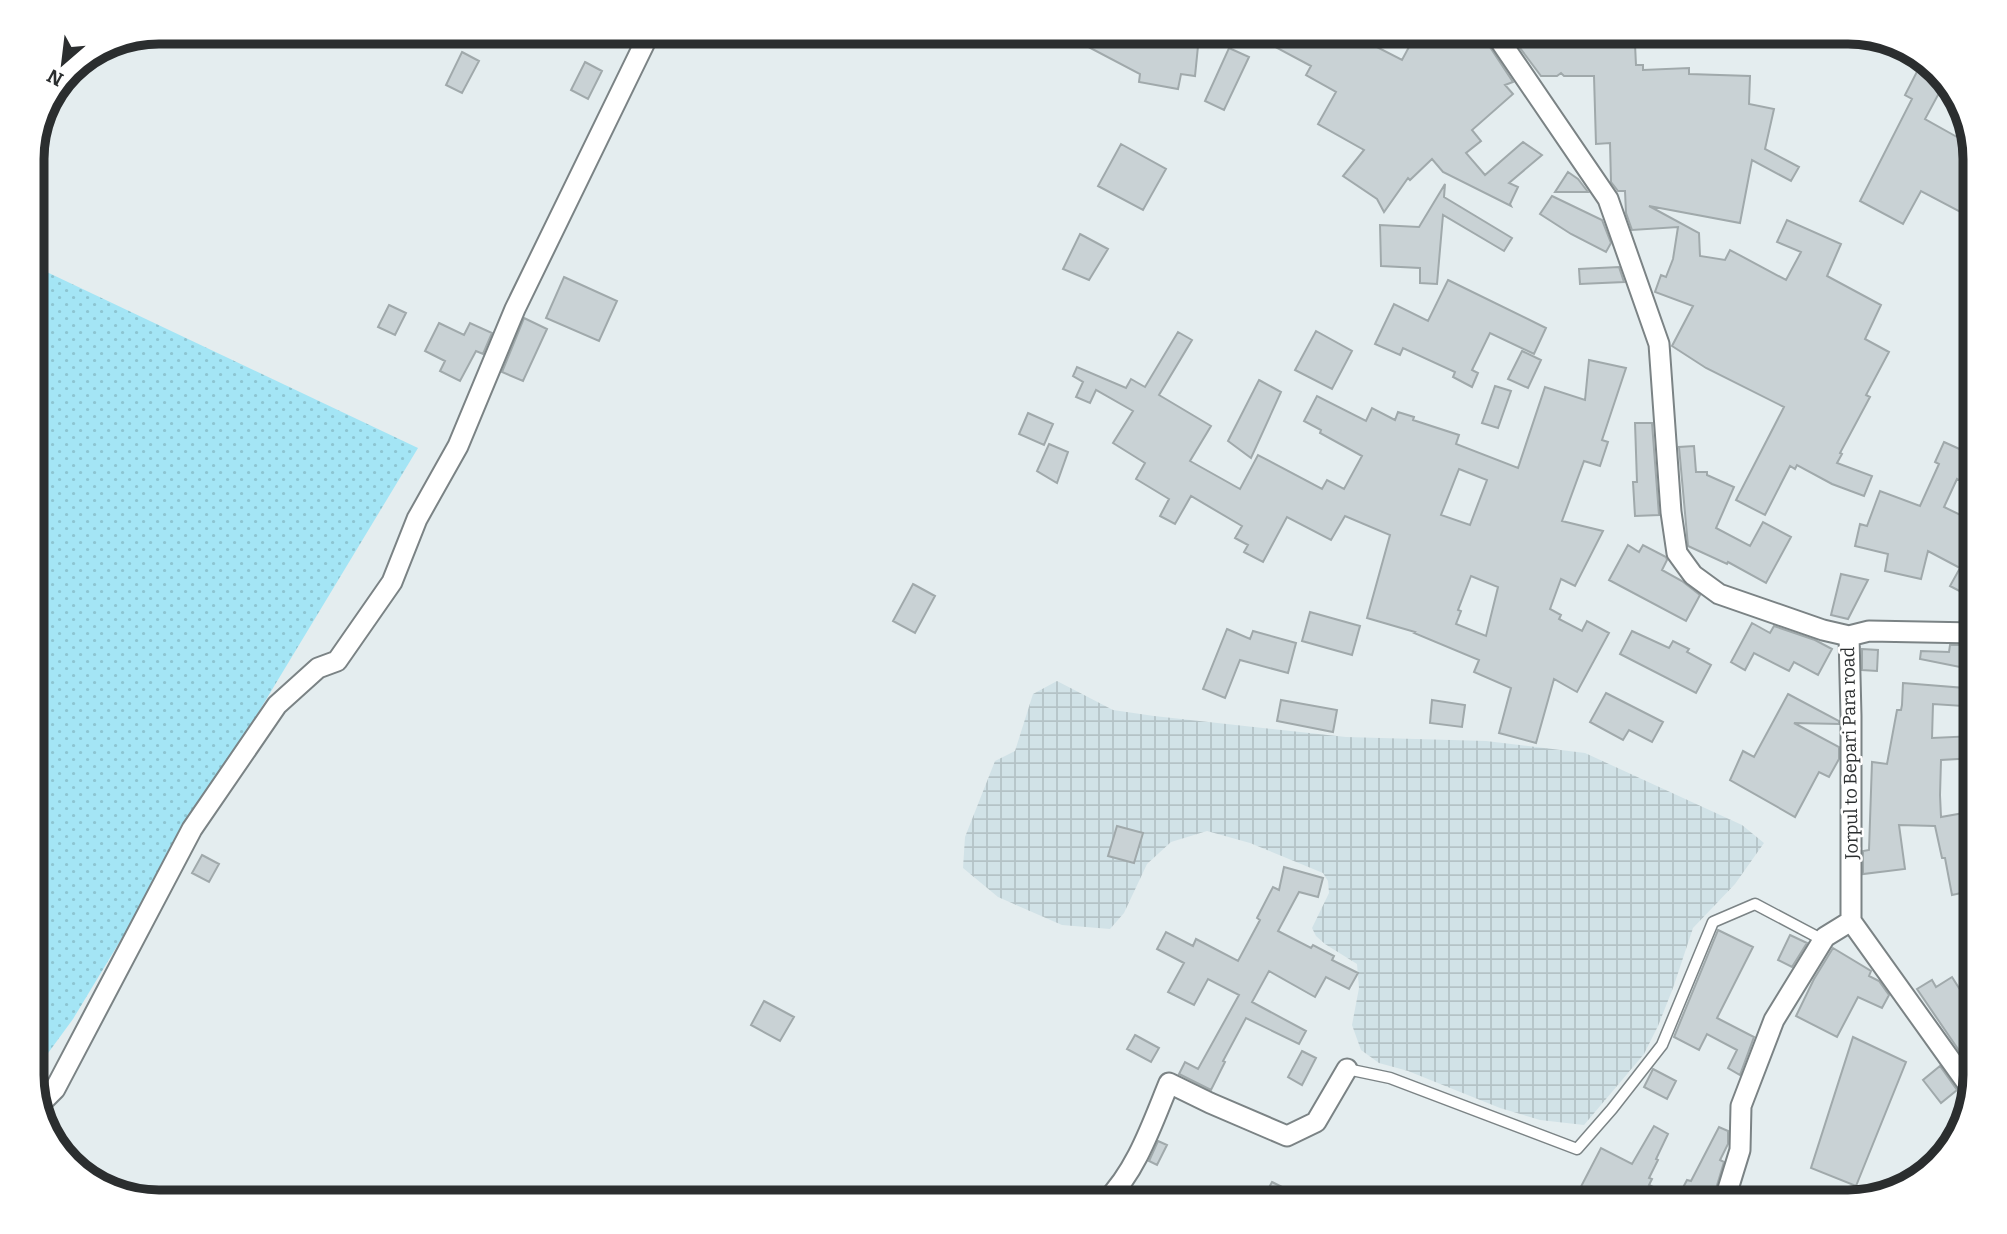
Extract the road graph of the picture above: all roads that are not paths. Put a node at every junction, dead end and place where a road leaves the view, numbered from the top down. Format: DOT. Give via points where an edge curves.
graph roads {
  1 [pos="644,44"];
  2 [pos="1502,44"];
  3 [pos="1963,633"];
  4 [pos="1849,636"];
  5 [pos="1851,921"];
  6 [pos="1823,940"];
  7 [pos="1347,1069"];
  8 [pos="1963,1077"];
  9 [pos="46,1098"];
  10 [pos="1117,1190"];
  11 [pos="1728,1190"];
  1 -- 9 [label="street" via="515,309 458,446 417,519 391,582 337,661 318,668 277,705 192,829 55,1089"];
  2 -- 4 [label="street, Jorpul to Bepari Para road" via="1608,199 1659,344 1677,553 1693,575 1719,594"];
  3 -- 4 [label="street" via="1870,631"];
  4 -- 5 [label="street, Jorpul to Bepari Para road"];
  5 -- 6 [label="street"];
  5 -- 8 [label="street"];
  6 -- 7 [label="lane" via="1755,904 1713,922 1662,1045 1577,1149 1390,1078"];
  6 -- 11 [label="street" via="1774,1020 1741,1106 1740,1150"];
  7 -- 10 [label="street" via="1315,1122 1287,1136 1169,1083 1140,1152"];
}
